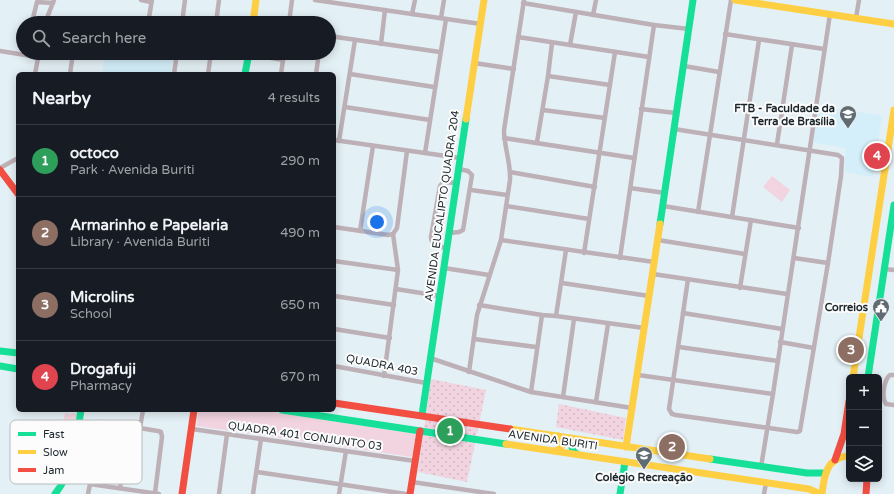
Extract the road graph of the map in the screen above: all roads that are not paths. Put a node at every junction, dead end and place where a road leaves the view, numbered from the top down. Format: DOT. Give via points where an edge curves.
graph roads {
  1 [pos="141,0"];
  2 [pos="185,0"];
  3 [pos="219,0"];
  4 [pos="256,0"];
  5 [pos="292,0"];
  6 [pos="315,0"];
  7 [pos="415,0"];
  8 [pos="444,0"];
  9 [pos="484,0"];
  10 [pos="596,0"];
  11 [pos="693,0"];
  12 [pos="730,0"];
  13 [pos="735,0"];
  14 [pos="859,0"];
  15 [pos="151,1"];
  16 [pos="523,1"];
  17 [pos="54,2"];
  18 [pos="779,4"];
  19 [pos="385,10"];
  20 [pos="576,12"];
  21 [pos="412,14"];
  22 [pos="830,14"];
  23 [pos="594,15"];
  24 [pos="34,16"];
  25 [pos="47,16"];
  26 [pos="149,16"];
  27 [pos="183,16"];
  28 [pos="217,16"];
  29 [pos="254,16"];
  30 [pos="290,16"];
  31 [pos="856,18"];
  32 [pos="443,19"];
  33 [pos="481,24"];
  34 [pos="894,24"];
  35 [pos="654,25"];
  36 [pos="689,29"];
  37 [pos="725,34"];
  38 [pos="336,37"];
  39 [pos="518,37"];
  40 [pos="354,40"];
  41 [pos="759,40"];
  42 [pos="552,43"];
  43 [pos="381,44"];
  44 [pos="792,44"];
  45 [pos="570,46"];
  46 [pos="824,49"];
  47 [pos="0,51"];
  48 [pos="440,52"];
  49 [pos="615,52"];
  50 [pos="16,53"];
  51 [pos="649,57"];
  52 [pos="37,60"];
  53 [pos="72,60"];
  54 [pos="176,60"];
  55 [pos="211,60"];
  56 [pos="248,60"];
  57 [pos="283,60"];
  58 [pos="318,60"];
  59 [pos="474,63"];
  60 [pos="684,66"];
  61 [pos="514,69"];
  62 [pos="35,72"];
  63 [pos="70,72"];
  64 [pos="174,72"];
  65 [pos="208,72"];
  66 [pos="245,72"];
  67 [pos="281,72"];
  68 [pos="316,72"];
  69 [pos="720,72"];
  70 [pos="350,74"];
  71 [pos="548,76"];
  72 [pos="610,85"];
  73 [pos="434,87"];
  74 [pos="345,107"];
  75 [pos="641,109"];
  76 [pos="543,110"];
  77 [pos="894,110"];
  78 [pos="676,113"];
  79 [pos="605,118"];
  80 [pos="430,120"];
  81 [pos="674,129"];
  82 [pos="710,134"];
  83 [pos="504,138"];
  84 [pos="744,139"];
  85 [pos="336,140"];
  86 [pos="340,141"];
  87 [pos="537,142"];
  88 [pos="777,144"];
  89 [pos="373,146"];
  90 [pos="810,150"];
  91 [pos="407,151"];
  92 [pos="600,152"];
  93 [pos="425,153"];
  94 [pos="460,158"];
  95 [pos="634,158"];
  96 [pos="16,159"];
  97 [pos="0,169"];
  98 [pos="459,169"];
  99 [pos="510,172"];
  100 [pos="456,183"];
  101 [pos="595,187"];
  102 [pos="630,188"];
  103 [pos="471,190"];
  104 [pos="16,191"];
  105 [pos="665,193"];
  106 [pos="507,195"];
  107 [pos="506,206"];
  108 [pos="663,206"];
  109 [pos="894,206"];
  110 [pos="698,212"];
  111 [pos="732,217"];
  112 [pos="589,219"];
  113 [pos="877,219"];
  114 [pos="751,220"];
  115 [pos="892,221"];
  116 [pos="336,227"];
  117 [pos="799,228"];
  118 [pos="360,231"];
  119 [pos="449,233"];
  120 [pos="393,234"];
  121 [pos="874,236"];
  122 [pos="888,238"];
  123 [pos="501,240"];
  124 [pos="658,240"];
  125 [pos="447,248"];
  126 [pos="566,250"];
  127 [pos="584,253"];
  128 [pos="745,254"];
  129 [pos="620,258"];
  130 [pos="794,258"];
  131 [pos="336,261"];
  132 [pos="654,262"];
  133 [pos="828,263"];
  134 [pos="444,268"];
  135 [pos="884,269"];
  136 [pos="398,270"];
  137 [pos="894,270"];
  138 [pos="653,274"];
  139 [pos="489,275"];
  140 [pos="688,279"];
  141 [pos="562,283"];
  142 [pos="740,288"];
  143 [pos="396,289"];
  144 [pos="787,294"];
  145 [pos="336,296"];
  146 [pos="440,296"];
  147 [pos="649,296"];
  148 [pos="394,305"];
  149 [pos="479,305"];
  150 [pos="684,313"];
  151 [pos="542,315"];
  152 [pos="556,316"];
  153 [pos="574,319"];
  154 [pos="608,324"];
  155 [pos="644,328"];
  156 [pos="336,329"];
  157 [pos="782,329"];
  158 [pos="390,338"];
  159 [pos="474,339"];
  160 [pos="780,342"];
  161 [pos="679,347"];
  162 [pos="536,348"];
  163 [pos="814,348"];
  164 [pos="0,350"];
  165 [pos="16,353"];
  166 [pos="430,358"];
  167 [pos="778,361"];
  168 [pos="0,366"];
  169 [pos="336,366"];
  170 [pos="16,369"];
  171 [pos="469,372"];
  172 [pos="853,374"];
  173 [pos="868,374"];
  174 [pos="638,375"];
  175 [pos="894,375"];
  176 [pos="384,376"];
  177 [pos="673,380"];
  178 [pos="426,383"];
  179 [pos="531,392"];
  180 [pos="773,394"];
  181 [pos="564,397"];
  182 [pos="596,402"];
  183 [pos="336,403"];
  184 [pos="894,405"];
  185 [pos="632,408"];
  186 [pos="848,410"];
  187 [pos="194,412"];
  188 [pos="295,412"];
  189 [pos="392,412"];
  190 [pos="422,415"];
  191 [pos="452,420"];
  192 [pos="389,426"];
  193 [pos="142,428"];
  194 [pos="768,428"];
  195 [pos="192,429"];
  196 [pos="420,431"];
  197 [pos="227,434"];
  198 [pos="447,435"];
  199 [pos="558,436"];
  200 [pos="262,439"];
  201 [pos="580,440"];
  202 [pos="626,447"];
  203 [pos="346,451"];
  204 [pos="555,451"];
  205 [pos="577,454"];
  206 [pos="846,456"];
  207 [pos="834,460"];
  208 [pos="415,462"];
  209 [pos="625,462"];
  210 [pos="761,467"];
  211 [pos="257,472"];
  212 [pos="825,473"];
  213 [pos="412,482"];
  214 [pos="867,482"];
  215 [pos="766,483"];
  216 [pos="63,484"];
  217 [pos="90,484"];
  218 [pos="121,484"];
  219 [pos="341,484"];
  220 [pos="120,488"];
  221 [pos="374,492"];
  222 [pos="55,494"];
  223 [pos="88,494"];
  224 [pos="157,494"];
  225 [pos="182,494"];
  226 [pos="219,494"];
  227 [pos="253,494"];
  228 [pos="339,494"];
  229 [pos="406,494"];
  230 [pos="410,494"];
  231 [pos="494,494"];
  232 [pos="620,494"];
  233 [pos="764,494"];
  234 [pos="821,494"];
  235 [pos="866,494"];
  1 -- 15 [label="street"];
  2 -- 27 [label="street"];
  3 -- 28 [label="street"];
  4 -- 29 [label="main road"];
  5 -- 30 [label="street"];
  6 -- 19 [label="street"];
  7 -- 21 [label="street"];
  8 -- 32 [label="street"];
  9 -- 33 [label="main road, AVENIDA EUCALIPTO QUADRA 204"];
  10 -- 23 [label="street"];
  11 -- 36 [label="main road"];
  12 -- 37 [label="street"];
  13 -- 18 [label="main road"];
  14 -- 31 [label="street"];
  15 -- 26 [label="street"];
  16 -- 20 [label="street"];
  16 -- 39 [label="street"];
  17 -- 24 [label="street" via="37,2"];
  17 -- 25 [label="street"];
  18 -- 22 [label="main road"];
  19 -- 21 [label="street"];
  19 -- 43 [label="street"];
  20 -- 23 [label="street"];
  20 -- 45 [label="street"];
  21 -- 32 [label="street"];
  22 -- 31 [label="main road"];
  22 -- 46 [label="street"];
  23 -- 35 [label="street"];
  31 -- 34 [label="main road"];
  32 -- 33 [label="street"];
  32 -- 48 [label="street"];
  33 -- 59 [label="main road, AVENIDA EUCALIPTO QUADRA 204"];
  35 -- 36 [label="street"];
  35 -- 51 [label="street"];
  36 -- 60 [label="main road"];
  37 -- 41 [label="street"];
  37 -- 69 [label="street"];
  38 -- 40 [label="street"];
  39 -- 42 [label="street"];
  39 -- 61 [label="street"];
  40 -- 43 [label="street"];
  40 -- 70 [label="street"];
  41 -- 44 [label="street"];
  41 -- 84 [label="street"];
  42 -- 45 [label="street"];
  42 -- 71 [label="street"];
  43 -- 48 [label="street"];
  44 -- 46 [label="street"];
  44 -- 88 [label="street"];
  45 -- 49 [label="street"];
  46 -- 90 [label="street"];
  47 -- 50 [label="street"];
  48 -- 73 [label="street"];
  49 -- 51 [label="street"];
  49 -- 72 [label="street"];
  51 -- 75 [label="street"];
  52 -- 62 [label="street"];
  53 -- 63 [label="street"];
  54 -- 64 [label="street"];
  55 -- 65 [label="street"];
  56 -- 66 [label="main road"];
  57 -- 67 [label="street"];
  58 -- 68 [label="street"];
  59 -- 61 [label="street"];
  59 -- 94 [label="main road, AVENIDA EUCALIPTO QUADRA 204"];
  60 -- 69 [label="street"];
  60 -- 78 [label="main road"];
  61 -- 83 [label="street"];
  69 -- 82 [label="street"];
  70 -- 73 [label="street"];
  70 -- 74 [label="street"];
  71 -- 72 [label="street"];
  71 -- 76 [label="street"];
  72 -- 79 [label="street"];
  73 -- 80 [label="street"];
  74 -- 80 [label="street"];
  74 -- 86 [label="street"];
  75 -- 78 [label="street"];
  75 -- 95 [label="street"];
  76 -- 79 [label="street"];
  76 -- 87 [label="street"];
  77 -- 113 [label="main road"];
  78 -- 81 [label="main road"];
  79 -- 92 [label="street"];
  80 -- 93 [label="street"];
  81 -- 82 [label="street"];
  81 -- 105 [label="main road"];
  82 -- 84 [label="street"];
  82 -- 110 [label="street"];
  83 -- 87 [label="street"];
  83 -- 99 [label="street"];
  84 -- 88 [label="street"];
  84 -- 111 [label="street"];
  85 -- 86 [label="street"];
  86 -- 89 [label="street"];
  87 -- 92 [label="street"];
  88 -- 90 [label="street"];
  89 -- 91 [label="street"];
  89 -- 118 [label="street"];
  90 -- 117 [label="street"];
  90 -- 133 [label="street" via="842,158"];
  91 -- 93 [label="street"];
  91 -- 120 [label="street" via="397,228"];
  92 -- 95 [label="street"];
  92 -- 101 [label="street"];
  93 -- 94 [label="street"];
  94 -- 98 [label="main road, AVENIDA EUCALIPTO QUADRA 204"];
  95 -- 102 [label="street"];
  96 -- 97 [label="street"];
  97 -- 104 [label="main road"];
  98 -- 100 [label="main road, AVENIDA EUCALIPTO QUADRA 204"];
  98 -- 103 [label="street" via="472,175"];
  99 -- 101 [label="street"];
  99 -- 106 [label="street"];
  100 -- 119 [label="main road, AVENIDA EUCALIPTO QUADRA 204"];
  100 -- 125 [label="street" via="443,182 440,186 431,237 434,245"];
  101 -- 112 [label="street"];
  102 -- 105 [label="street"];
  102 -- 129 [label="street"];
  103 -- 106 [label="street"];
  103 -- 119 [label="street" via="463,230"];
  105 -- 108 [label="main road"];
  106 -- 107 [label="street"];
  107 -- 112 [label="street"];
  107 -- 123 [label="street"];
  108 -- 110 [label="street"];
  108 -- 124 [label="main road"];
  109 -- 115 [label="main road"];
  110 -- 111 [label="street"];
  111 -- 114 [label="street"];
  112 -- 127 [label="street"];
  113 -- 115 [label="main road" via="886,227"];
  113 -- 121 [label="main road"];
  114 -- 117 [label="street"];
  114 -- 128 [label="street"];
  115 -- 122 [label="main road"];
  116 -- 118 [label="street"];
  117 -- 130 [label="street"];
  118 -- 120 [label="street"];
  119 -- 125 [label="main road, AVENIDA EUCALIPTO QUADRA 204"];
  120 -- 136 [label="street"];
  121 -- 122 [label="main road" via="884,234"];
  121 -- 172 [label="main road"];
  122 -- 135 [label="main road"];
  123 -- 126 [label="street"];
  123 -- 139 [label="street"];
  124 -- 128 [label="street"];
  124 -- 132 [label="main road"];
  125 -- 134 [label="main road, AVENIDA EUCALIPTO QUADRA 204"];
  126 -- 127 [label="street"];
  126 -- 141 [label="street"];
  127 -- 129 [label="street"];
  128 -- 142 [label="street"];
  129 -- 132 [label="street"];
  130 -- 133 [label="street"];
  130 -- 144 [label="street"];
  131 -- 136 [label="street"];
  132 -- 138 [label="main road"];
  133 -- 163 [label="street"];
  134 -- 139 [label="street"];
  134 -- 146 [label="main road, AVENIDA EUCALIPTO QUADRA 204"];
  135 -- 137 [label="street"];
  135 -- 173 [label="main road"];
  136 -- 143 [label="street"];
  138 -- 140 [label="street"];
  138 -- 147 [label="main road"];
  139 -- 149 [label="street"];
  140 -- 142 [label="street"];
  140 -- 150 [label="street"];
  141 -- 147 [label="street"];
  141 -- 152 [label="street"];
  142 -- 144 [label="street"];
  143 -- 146 [label="street"];
  143 -- 148 [label="street"];
  144 -- 157 [label="street"];
  145 -- 148 [label="street"];
  146 -- 166 [label="main road, AVENIDA EUCALIPTO QUADRA 204"];
  147 -- 155 [label="main road"];
  148 -- 158 [label="street"];
  149 -- 151 [label="street"];
  149 -- 159 [label="street"];
  150 -- 157 [label="street"];
  150 -- 161 [label="street"];
  151 -- 152 [label="street"];
  151 -- 162 [label="street"];
  152 -- 153 [label="street"];
  153 -- 154 [label="street"];
  153 -- 181 [label="street"];
  154 -- 155 [label="street"];
  154 -- 182 [label="street"];
  155 -- 174 [label="main road"];
  156 -- 158 [label="street"];
  157 -- 160 [label="street"];
  158 -- 176 [label="street"];
  159 -- 162 [label="street"];
  159 -- 171 [label="street"];
  160 -- 163 [label="street"];
  160 -- 167 [label="street"];
  161 -- 167 [label="street"];
  161 -- 177 [label="street"];
  162 -- 179 [label="street"];
  163 -- 194 [label="street" via="800,431"];
  164 -- 165 [label="main road"];
  166 -- 171 [label="street"];
  166 -- 178 [label="main road, AVENIDA EUCALIPTO QUADRA 204"];
  167 -- 180 [label="street"];
  168 -- 170 [label="main road"];
  169 -- 176 [label="street, QUADRA 403"];
  171 -- 179 [label="street"];
  174 -- 177 [label="street"];
  174 -- 185 [label="main road"];
  175 -- 184 [label="street" via="887,378 883,398 886,404"];
  176 -- 178 [label="street, QUADRA 403"];
  177 -- 180 [label="street"];
  177 -- 194 [label="street" via="669,409 672,414"];
  178 -- 190 [label="main road, AVENIDA EUCALIPTO QUADRA 204"];
  179 -- 181 [label="street"];
  180 -- 194 [label="street"];
  181 -- 182 [label="street"];
  182 -- 185 [label="street"];
  183 -- 189 [label="main road, AVENIDA BURITI"];
  185 -- 202 [label="main road"];
  186 -- 207 [label="main road" via="841,446"];
  187 -- 195 [label="main road"];
  188 -- 192 [label="main road, AVENIDA BURITI"];
  189 -- 190 [label="main road, AVENIDA BURITI"];
  189 -- 192 [label="main road" via="385,420"];
  190 -- 191 [label="main road, AVENIDA BURITI"];
  191 -- 198 [label="main road" via="455,430"];
  191 -- 199 [label="main road, AVENIDA BURITI"];
  192 -- 196 [label="main road, AVENIDA BURITI"];
  193 -- 224 [label="street" via="158,431 162,435"];
  194 -- 210 [label="street"];
  195 -- 197 [label="street, QUADRA 401 CONJUNTO 03"];
  195 -- 225 [label="main road"];
  196 -- 198 [label="main road, AVENIDA BURITI"];
  196 -- 208 [label="main road"];
  197 -- 200 [label="street, QUADRA 401 CONJUNTO 03"];
  197 -- 226 [label="street"];
  198 -- 204 [label="main road, AVENIDA BURITI"];
  199 -- 201 [label="main road, AVENIDA BURITI"];
  199 -- 204 [label="main road" via="563,445"];
  200 -- 203 [label="street, QUADRA 401 CONJUNTO 03"];
  200 -- 211 [label="street"];
  201 -- 202 [label="main road, AVENIDA BURITI"];
  201 -- 205 [label="main road" via="572,448"];
  202 -- 210 [label="main road, AVENIDA BURITI"];
  203 -- 208 [label="street, QUADRA 401 CONJUNTO 03"];
  203 -- 219 [label="street"];
  204 -- 205 [label="main road, AVENIDA BURITI"];
  205 -- 209 [label="main road, AVENIDA BURITI"];
  206 -- 207 [label="main road"];
  207 -- 212 [label="main road"];
  208 -- 213 [label="main road"];
  209 -- 215 [label="main road, AVENIDA BURITI"];
  209 -- 232 [label="main road"];
  210 -- 212 [label="main road, AVENIDA BURITI"];
  211 -- 219 [label="street"];
  211 -- 227 [label="street"];
  212 -- 234 [label="main road"];
  213 -- 230 [label="main road"];
  213 -- 231 [label="street"];
  214 -- 235 [label="main road"];
  215 -- 233 [label="street"];
  215 -- 234 [label="main road, AVENIDA BURITI" via="809,489"];
  216 -- 222 [label="main road"];
  217 -- 220 [label="street"];
  217 -- 223 [label="street"];
  218 -- 220 [label="street"];
  219 -- 221 [label="street"];
  219 -- 228 [label="street"];
  220 -- 224 [label="street"];
  221 -- 229 [label="street"];
}
